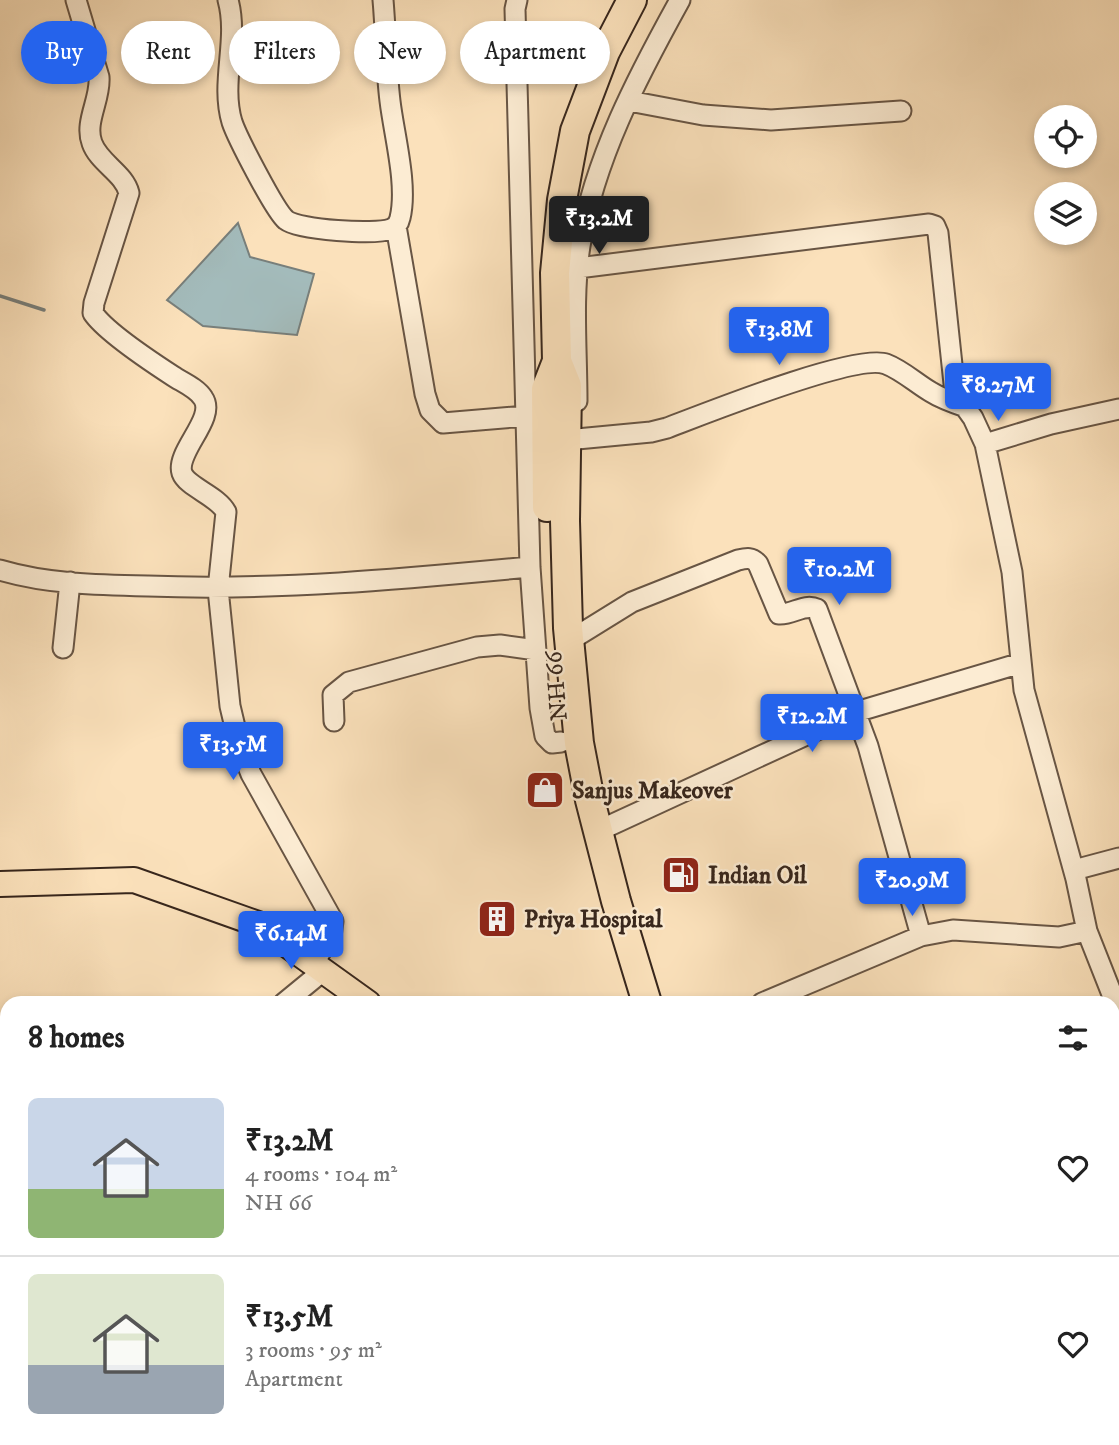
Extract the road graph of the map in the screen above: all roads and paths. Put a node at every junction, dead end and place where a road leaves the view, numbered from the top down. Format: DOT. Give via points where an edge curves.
graph roads {
  1 [pos="76,0"];
  2 [pos="228,0"];
  3 [pos="383,0"];
  4 [pos="517,0"];
  5 [pos="632,0"];
  6 [pos="680,0"];
  7 [pos="629,101"];
  8 [pos="901,111"];
  9 [pos="396,226"];
  10 [pos="578,268"];
  11 [pos="557,361"];
  12 [pos="967,408"];
  13 [pos="1119,409"];
  14 [pos="526,416"];
  15 [pos="577,439"];
  16 [pos="985,443"];
  17 [pos="566,503"];
  18 [pos="530,567"];
  19 [pos="0,570"];
  20 [pos="70,582"];
  21 [pos="218,589"];
  22 [pos="569,641"];
  23 [pos="64,648"];
  24 [pos="536,650"];
  25 [pos="1021,663"];
  26 [pos="856,712"];
  27 [pos="334,720"];
  28 [pos="561,742"];
  29 [pos="598,831"];
  30 [pos="1119,858"];
  31 [pos="1074,870"];
  32 [pos="0,884"];
  33 [pos="1087,931"];
  34 [pos="921,936"];
  35 [pos="318,967"];
  36 [pos="291,996"];
  37 [pos="358,996"];
  38 [pos="629,996"];
  39 [pos="646,996"];
  40 [pos="779,996"];
  41 [pos="1113,996"];
  1 -- 21 [label="street" via="100,85 90,126 92,144 129,192 93,313 206,402 181,471 226,512"];
  2 -- 9 [label="street" via="233,21 228,103 232,122 286,220 325,230 381,231"];
  3 -- 9 [label="street" via="400,167 401,208"];
  4 -- 14 [label="street"];
  5 -- 11 [label="highway, NH 66" via="604,52 575,131 555,273"];
  6 -- 7 [label="street"];
  7 -- 8 [label="street" via="703,115 771,120"];
  7 -- 10 [label="street" via="593,192"];
  9 -- 14 [label="street" via="430,410 443,423"];
  10 -- 12 [label="street" via="933,225 938,233 955,393"];
  10 -- 15 [label="street"];
  11 -- 17 [label="highway, NH 66" via="567,386"];
  11 -- 28 [label="highway, NH 66" via="547,388 548,574"];
  12 -- 15 [label="street" via="933,394 885,364 868,362 659,430"];
  12 -- 16 [label="street"];
  13 -- 16 [label="street"];
  14 -- 18 [label="street"];
  15 -- 17 [label="street" via="576,489"];
  16 -- 25 [label="street" via="1012,572"];
  17 -- 22 [label="highway, NH 66"];
  18 -- 21 [label="street" via="320,586"];
  18 -- 24 [label="street"];
  19 -- 20 [label="street"];
  20 -- 21 [label="street"];
  20 -- 23 [label="street"];
  21 -- 35 [label="street" via="230,706 239,744 333,921"];
  22 -- 26 [label="street" via="632,602 738,560 753,559 779,614 817,609"];
  22 -- 29 [label="highway, NH 66" via="579,743"];
  24 -- 27 [label="street" via="477,647 349,682 333,695"];
  24 -- 28 [label="street" via="545,736 552,743"];
  25 -- 26 [label="street"];
  25 -- 31 [label="street" via="1024,690"];
  26 -- 29 [label="street"];
  26 -- 34 [label="street"];
  28 -- 38 [label="highway, NH 66"];
  29 -- 39 [label="highway, NH 66"];
  30 -- 31 [label="street"];
  31 -- 33 [label="street"];
  32 -- 35 [label="main road" via="134,880 258,925"];
  33 -- 34 [label="street" via="1059,937 953,930"];
  33 -- 41 [label="street"];
  34 -- 40 [label="street"];
  35 -- 36 [label="street"];
  35 -- 37 [label="main road"];
}
